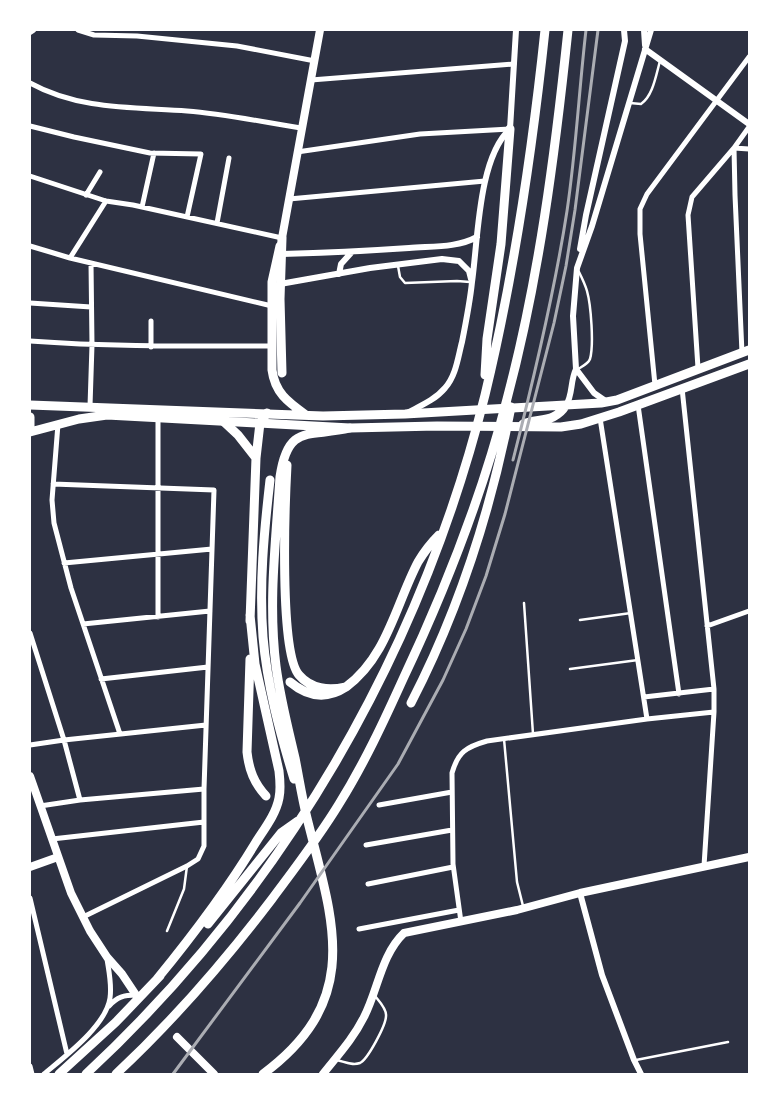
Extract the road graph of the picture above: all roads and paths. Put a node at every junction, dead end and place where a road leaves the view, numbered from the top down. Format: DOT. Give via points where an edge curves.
graph roads {
  1 [pos="78,30"];
  2 [pos="320,30"];
  3 [pos="516,30"];
  4 [pos="545,30"];
  5 [pos="568,30"];
  6 [pos="624,30"];
  7 [pos="644,30"];
  8 [pos="651,30"];
  9 [pos="645,49"];
  10 [pos="749,57"];
  11 [pos="660,60"];
  12 [pos="315,61"];
  13 [pos="514,64"];
  14 [pos="311,80"];
  15 [pos="30,83"];
  16 [pos="717,100"];
  17 [pos="629,103"];
  18 [pos="30,126"];
  19 [pos="749,126"];
  20 [pos="301,128"];
  21 [pos="510,129"];
  22 [pos="734,148"];
  23 [pos="749,149"];
  24 [pos="297,152"];
  25 [pos="154,153"];
  26 [pos="229,158"];
  27 [pos="100,172"];
  28 [pos="30,176"];
  29 [pos="485,181"];
  30 [pos="86,195"];
  31 [pos="289,199"];
  32 [pos="106,201"];
  33 [pos="142,207"];
  34 [pos="187,217"];
  35 [pos="217,223"];
  36 [pos="477,237"];
  37 [pos="282,238"];
  38 [pos="30,246"];
  39 [pos="351,253"];
  40 [pos="282,254"];
  41 [pos="70,258"];
  42 [pos="91,263"];
  43 [pos="398,265"];
  44 [pos="577,268"];
  45 [pos="339,274"];
  46 [pos="472,282"];
  47 [pos="280,284"];
  48 [pos="30,303"];
  49 [pos="272,306"];
  50 [pos="90,307"];
  51 [pos="151,321"];
  52 [pos="30,341"];
  53 [pos="92,345"];
  54 [pos="272,346"];
  55 [pos="151,347"];
  56 [pos="745,352"];
  57 [pos="749,364"];
  58 [pos="698,368"];
  59 [pos="576,369"];
  60 [pos="282,373"];
  61 [pos="514,375"];
  62 [pos="655,385"];
  63 [pos="682,388"];
  64 [pos="484,395"];
  65 [pos="609,402"];
  66 [pos="30,405"];
  67 [pos="638,405"];
  68 [pos="90,406"];
  69 [pos="566,406"];
  70 [pos="267,413"];
  71 [pos="405,414"];
  72 [pos="307,416"];
  73 [pos="30,417"];
  74 [pos="158,417"];
  75 [pos="600,418"];
  76 [pos="222,421"];
  77 [pos="260,423"];
  78 [pos="542,423"];
  79 [pos="58,424"];
  80 [pos="30,428"];
  81 [pos="350,428"];
  82 [pos="30,432"];
  83 [pos="292,444"];
  84 [pos="256,458"];
  85 [pos="270,480"];
  86 [pos="53,484"];
  87 [pos="157,487"];
  88 [pos="442,532"];
  89 [pos="212,549"];
  90 [pos="158,553"];
  91 [pos="64,563"];
  92 [pos="524,603"];
  93 [pos="210,611"];
  94 [pos="631,613"];
  95 [pos="747,613"];
  96 [pos="250,615"];
  97 [pos="158,617"];
  98 [pos="580,620"];
  99 [pos="83,624"];
  100 [pos="707,626"];
  101 [pos="30,633"];
  102 [pos="638,660"];
  103 [pos="208,667"];
  104 [pos="570,669"];
  105 [pos="101,679"];
  106 [pos="290,682"];
  107 [pos="345,687"];
  108 [pos="714,689"];
  109 [pos="679,694"];
  110 [pos="644,697"];
  111 [pos="411,703"];
  112 [pos="714,712"];
  113 [pos="648,719"];
  114 [pos="206,725"];
  115 [pos="120,734"];
  116 [pos="533,735"];
  117 [pos="504,739"];
  118 [pos="64,740"];
  119 [pos="30,745"];
  120 [pos="30,776"];
  121 [pos="204,789"];
  122 [pos="452,792"];
  123 [pos="266,796"];
  124 [pos="80,800"];
  125 [pos="303,805"];
  126 [pos="379,805"];
  127 [pos="40,806"];
  128 [pos="302,818"];
  129 [pos="204,822"];
  130 [pos="452,830"];
  131 [pos="52,839"];
  132 [pos="366,845"];
  133 [pos="58,857"];
  134 [pos="749,857"];
  135 [pos="187,866"];
  136 [pos="704,866"];
  137 [pos="30,867"];
  138 [pos="453,867"];
  139 [pos="368,884"];
  140 [pos="580,893"];
  141 [pos="30,898"];
  142 [pos="523,908"];
  143 [pos="459,910"];
  144 [pos="83,918"];
  145 [pos="461,922"];
  146 [pos="359,929"];
  147 [pos="168,931"];
  148 [pos="107,958"];
  149 [pos="157,978"];
  150 [pos="136,995"];
  151 [pos="374,995"];
  152 [pos="107,1008"];
  153 [pos="177,1037"];
  154 [pos="728,1042"];
  155 [pos="67,1054"];
  156 [pos="336,1059"];
  157 [pos="634,1060"];
  158 [pos="30,1066"];
  159 [pos="329,1067"];
  160 [pos="32,1074"];
  161 [pos="44,1074"];
  162 [pos="59,1074"];
  163 [pos="86,1074"];
  164 [pos="116,1074"];
  165 [pos="214,1074"];
  166 [pos="263,1074"];
  167 [pos="315,1074"];
  168 [pos="323,1074"];
  169 [pos="641,1074"];
  1 -- 12 [label="street" via="94,35 237,46"];
  2 -- 12 [label="main road"];
  3 -- 13 [label="street"];
  4 -- 64 [label="main road" via="522,211"];
  5 -- 61 [label="main road" via="545,212"];
  6 -- 44 [label="street" via="625,41"];
  7 -- 9 [label="street"];
  8 -- 9 [label="street"];
  9 -- 11 [label="street"];
  9 -- 17 [label="street"];
  10 -- 16 [label="street"];
  11 -- 16 [label="street"];
  11 -- 17 [label="lane" via="646,100 641,104"];
  12 -- 14 [label="main road"];
  13 -- 14 [label="street"];
  13 -- 21 [label="street"];
  14 -- 20 [label="main road"];
  15 -- 20 [label="street" via="82,102 120,108 188,111"];
  16 -- 19 [label="street"];
  16 -- 62 [label="street" via="647,194 640,209"];
  17 -- 44 [label="street"];
  18 -- 25 [label="street"];
  19 -- 22 [label="street"];
  20 -- 24 [label="main road"];
  21 -- 24 [label="street" via="420,134"];
  21 -- 29 [label="street" via="496,148"];
  21 -- 64 [label="main road"];
  22 -- 23 [label="street"];
  22 -- 56 [label="street"];
  22 -- 58 [label="street" via="692,197 688,215"];
  24 -- 31 [label="main road"];
  25 -- 33 [label="street"];
  25 -- 34 [label="street" via="201,154"];
  26 -- 35 [label="street"];
  27 -- 30 [label="street"];
  28 -- 30 [label="street"];
  29 -- 31 [label="street"];
  29 -- 36 [label="street"];
  30 -- 32 [label="street"];
  31 -- 37 [label="main road"];
  32 -- 33 [label="street"];
  32 -- 41 [label="street"];
  33 -- 34 [label="street"];
  34 -- 35 [label="street"];
  35 -- 37 [label="street"];
  36 -- 39 [label="street" via="460,244"];
  36 -- 46 [label="street"];
  37 -- 40 [label="main road"];
  37 -- 49 [label="main road" via="272,282"];
  38 -- 41 [label="street"];
  39 -- 40 [label="street"];
  39 -- 45 [label="street" via="341,264"];
  40 -- 47 [label="main road"];
  41 -- 42 [label="street"];
  42 -- 49 [label="street"];
  42 -- 50 [label="street"];
  43 -- 45 [label="street"];
  43 -- 46 [label="lane" via="405,283"];
  43 -- 46 [label="street" via="451,259 465,266"];
  44 -- 59 [label="street" via="572,316"];
  44 -- 59 [label="lane" via="590,302 591,348 590,359"];
  45 -- 47 [label="street"];
  46 -- 71 [label="street" via="457,364 451,378 437,396"];
  47 -- 60 [label="main road"];
  48 -- 50 [label="street"];
  49 -- 54 [label="main road"];
  50 -- 53 [label="street"];
  51 -- 55 [label="street"];
  52 -- 53 [label="street"];
  53 -- 55 [label="street"];
  53 -- 68 [label="street"];
  54 -- 55 [label="street"];
  54 -- 72 [label="main road" via="272,370 277,388"];
  56 -- 58 [label="main road"];
  57 -- 63 [label="main road"];
  58 -- 62 [label="main road"];
  59 -- 65 [label="street" via="594,392"];
  59 -- 69 [label="street"];
  61 -- 111 [label="main road" via="504,441 476,549"];
  61 -- 164 [label="main road" via="485,476 446,584 350,786 320,833 240,941 172,1020"];
  62 -- 65 [label="main road"];
  63 -- 67 [label="main road"];
  63 -- 100 [label="street"];
  64 -- 88 [label="main road"];
  65 -- 69 [label="main road"];
  66 -- 68 [label="main road"];
  67 -- 75 [label="main road"];
  67 -- 109 [label="street"];
  68 -- 70 [label="main road"];
  69 -- 71 [label="main road"];
  69 -- 78 [label="main road"];
  70 -- 72 [label="main road"];
  70 -- 77 [label="main road"];
  71 -- 72 [label="main road"];
  73 -- 80 [label="main road"];
  74 -- 76 [label="main road"];
  74 -- 79 [label="main road" via="107,415"];
  74 -- 87 [label="street"];
  75 -- 78 [label="main road" via="573,426"];
  75 -- 94 [label="street"];
  76 -- 77 [label="main road"];
  76 -- 84 [label="main road"];
  77 -- 81 [label="main road"];
  77 -- 84 [label="main road"];
  78 -- 81 [label="main road" via="518,427"];
  79 -- 82 [label="main road"];
  79 -- 86 [label="street"];
  81 -- 83 [label="main road" via="304,434"];
  83 -- 107 [label="main road" via="287,466 285,559 292,658 299,675 311,685 326,689"];
  83 -- 125 [label="main road" via="284,458 280,477 273,559 272,624 280,687"];
  84 -- 96 [label="main road"];
  85 -- 125 [label="main road" via="263,550 263,637 279,728"];
  86 -- 87 [label="street"];
  86 -- 91 [label="street" via="52,512"];
  87 -- 89 [label="street" via="214,490"];
  87 -- 90 [label="street"];
  88 -- 107 [label="main road" via="418,561 372,661"];
  88 -- 128 [label="main road" via="385,670 341,754"];
  89 -- 90 [label="street"];
  89 -- 93 [label="street"];
  90 -- 91 [label="street"];
  90 -- 97 [label="street"];
  91 -- 99 [label="street"];
  92 -- 116 [label="lane"];
  93 -- 97 [label="street"];
  93 -- 103 [label="street"];
  94 -- 98 [label="lane"];
  94 -- 102 [label="street"];
  95 -- 100 [label="street"];
  96 -- 123 [label="main road" via="247,752 254,780"];
  96 -- 149 [label="main road" via="255,664 279,771 279,798 267,824 232,880 197,930"];
  97 -- 99 [label="street"];
  99 -- 105 [label="street"];
  100 -- 108 [label="street"];
  101 -- 118 [label="street"];
  102 -- 104 [label="lane"];
  102 -- 110 [label="street"];
  103 -- 105 [label="street"];
  103 -- 114 [label="street"];
  105 -- 115 [label="street"];
  106 -- 107 [label="main road" via="319,695 332,694"];
  108 -- 109 [label="street"];
  108 -- 112 [label="street"];
  109 -- 110 [label="street"];
  110 -- 113 [label="street"];
  112 -- 113 [label="street"];
  112 -- 136 [label="street"];
  113 -- 116 [label="street"];
  114 -- 115 [label="street"];
  114 -- 121 [label="street"];
  115 -- 118 [label="street"];
  116 -- 117 [label="street"];
  117 -- 122 [label="street" via="474,745 462,752 452,773"];
  117 -- 142 [label="lane" via="517,882"];
  118 -- 119 [label="street"];
  118 -- 124 [label="street"];
  120 -- 127 [label="main road"];
  121 -- 124 [label="street"];
  121 -- 129 [label="street"];
  122 -- 126 [label="street"];
  122 -- 130 [label="street"];
  124 -- 127 [label="street"];
  125 -- 166 [label="main road" via="325,890 333,965 317,1018 301,1041"];
  127 -- 131 [label="main road"];
  128 -- 149 [label="main road" via="281,833 196,938"];
  128 -- 163 [label="main road" via="218,934 160,1000"];
  129 -- 131 [label="street"];
  129 -- 135 [label="street" via="204,846 198,859"];
  130 -- 132 [label="street"];
  130 -- 138 [label="street"];
  131 -- 133 [label="main road"];
  133 -- 137 [label="main road"];
  133 -- 144 [label="main road"];
  134 -- 136 [label="main road"];
  135 -- 144 [label="street"];
  135 -- 147 [label="lane" via="184,889"];
  136 -- 140 [label="main road"];
  138 -- 139 [label="street"];
  138 -- 143 [label="street"];
  140 -- 142 [label="main road"];
  140 -- 157 [label="street" via="602,975"];
  141 -- 155 [label="street"];
  142 -- 145 [label="main road"];
  143 -- 145 [label="street"];
  143 -- 146 [label="street"];
  144 -- 148 [label="main road"];
  145 -- 151 [label="main road" via="404,933 390,950"];
  148 -- 150 [label="main road"];
  148 -- 152 [label="street" via="110,982"];
  149 -- 162 [label="main road" via="116,1022"];
  150 -- 152 [label="street" via="115,999"];
  151 -- 156 [label="main road" via="354,1036"];
  151 -- 156 [label="lane" via="386,1016 369,1054 363,1062 353,1064"];
  152 -- 155 [label="street" via="93,1029"];
  153 -- 165 [label="main road"];
  154 -- 157 [label="lane"];
  155 -- 161 [label="street"];
  156 -- 159 [label="main road"];
  157 -- 169 [label="street"];
  158 -- 160 [label="street"];
  159 -- 167 [label="main road"];
  159 -- 168 [label="main road"];
}
